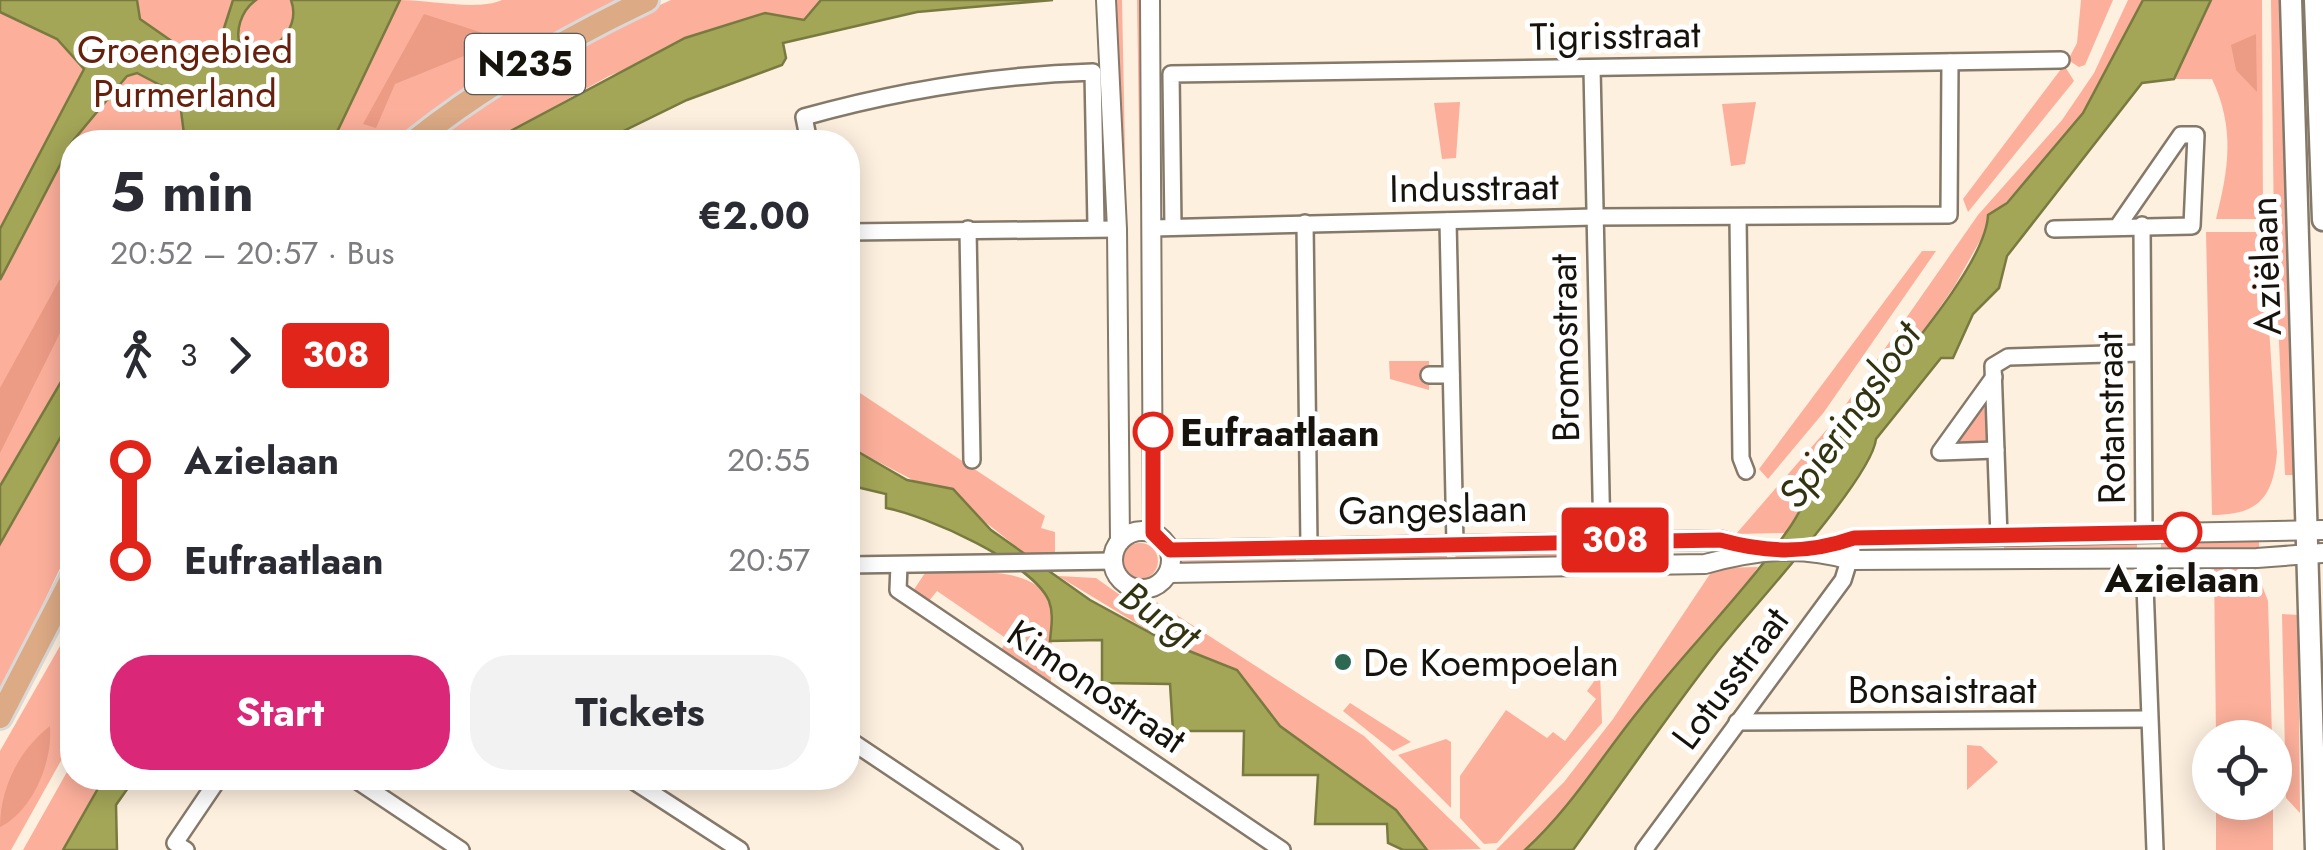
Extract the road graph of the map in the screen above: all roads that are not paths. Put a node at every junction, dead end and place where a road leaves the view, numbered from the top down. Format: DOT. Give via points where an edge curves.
graph roads {
  1 [pos="647,0"];
  2 [pos="1106,0"];
  3 [pos="1150,0"];
  4 [pos="2291,0"];
  5 [pos="2315,0"];
  6 [pos="2061,60"];
  7 [pos="1950,62"];
  8 [pos="1592,68"];
  9 [pos="428,130"];
  10 [pos="806,130"];
  11 [pos="1594,217"];
  12 [pos="1738,217"];
  13 [pos="2323,220"];
  14 [pos="1448,221"];
  15 [pos="1304,224"];
  16 [pos="2142,225"];
  17 [pos="1096,226"];
  18 [pos="2118,226"];
  19 [pos="1174,227"];
  20 [pos="1153,228"];
  21 [pos="968,229"];
  22 [pos="1118,229"];
  23 [pos="2054,229"];
  24 [pos="860,232"];
  25 [pos="2141,353"];
  26 [pos="1429,375"];
  27 [pos="1451,375"];
  28 [pos="1994,377"];
  29 [pos="1996,450"];
  30 [pos="972,460"];
  31 [pos="1746,471"];
  32 [pos="2315,530"];
  33 [pos="1153,533"];
  34 [pos="2144,534"];
  35 [pos="1999,537"];
  36 [pos="1854,538"];
  37 [pos="1602,540"];
  38 [pos="1120,541"];
  39 [pos="1455,544"];
  40 [pos="1309,546"];
  41 [pos="1170,550"];
  42 [pos="1756,550"];
  43 [pos="1818,550"];
  44 [pos="2315,554"];
  45 [pos="2144,558"];
  46 [pos="1851,560"];
  47 [pos="1999,560"];
  48 [pos="1113,561"];
  49 [pos="860,565"];
  50 [pos="899,565"];
  51 [pos="1602,566"];
  52 [pos="1310,572"];
  53 [pos="1169,573"];
  54 [pos="60,601"];
  55 [pos="0,717"];
  56 [pos="2148,719"];
  57 [pos="1737,722"];
  58 [pos="860,747"];
  59 [pos="212,790"];
  60 [pos="371,790"];
  61 [pos="648,790"];
  62 [pos="2316,845"];
  63 [pos="180,847"];
  64 [pos="461,850"];
  65 [pos="740,850"];
  66 [pos="1014,850"];
  67 [pos="1282,850"];
  68 [pos="1644,850"];
  69 [pos="2154,850"];
  1 -- 9 [label="main road, N235" via="571,36"];
  2 -- 22 [label="street"];
  3 -- 20 [label="street"];
  4 -- 32 [label="main road, Aziëlaan"];
  5 -- 13 [label="main road, Aziëlaan"];
  6 -- 7 [label="street, Tigrisstraat"];
  7 -- 8 [label="street, Tigrisstraat"];
  7 -- 12 [label="street, Indusstraat" via="1949,215"];
  8 -- 11 [label="street, Bromostraat"];
  8 -- 19 [label="street, Tigrisstraat" via="1171,74"];
  10 -- 17 [label="street" via="804,117 940,84 1093,72"];
  11 -- 12 [label="street, Indusstraat"];
  11 -- 14 [label="street, Indusstraat"];
  11 -- 37 [label="street, Bromostraat"];
  12 -- 31 [label="street"];
  14 -- 15 [label="street, Indusstraat"];
  14 -- 27 [label="street"];
  15 -- 19 [label="street, Indusstraat"];
  15 -- 40 [label="street"];
  16 -- 18 [label="street"];
  16 -- 18 [label="street" via="2192,226 2196,135 2181,136"];
  16 -- 25 [label="street, Rotanstraat"];
  17 -- 21 [label="street, Indusstraat"];
  17 -- 22 [label="street, Indusstraat"];
  18 -- 23 [label="street"];
  19 -- 20 [label="street, Indusstraat"];
  20 -- 22 [label="street, Indusstraat"];
  20 -- 33 [label="street"];
  21 -- 24 [label="street, Indusstraat"];
  21 -- 30 [label="street"];
  22 -- 38 [label="street"];
  25 -- 28 [label="street" via="2008,357 1993,366"];
  25 -- 34 [label="street, Rotanstraat"];
  26 -- 27 [label="street"];
  27 -- 39 [label="street"];
  28 -- 29 [label="street"];
  28 -- 29 [label="street" via="1940,452"];
  29 -- 35 [label="street"];
  32 -- 34 [label="street, Gangeslaan"];
  32 -- 44 [label="main road"];
  33 -- 38 [label="street" via="1128,532"];
  33 -- 41 [label="street"];
  34 -- 35 [label="street, Gangeslaan"];
  34 -- 45 [label="street, Rotanstraat"];
  35 -- 36 [label="street, Gangeslaan"];
  35 -- 47 [label="street"];
  36 -- 43 [label="street, Gangeslaan"];
  36 -- 46 [label="street, Lotusstraat"];
  37 -- 39 [label="street, Gangeslaan"];
  37 -- 42 [label="street, Gangeslaan" via="1720,540"];
  37 -- 51 [label="street, Bromostraat"];
  38 -- 48 [label="street"];
  39 -- 40 [label="street, Gangeslaan"];
  40 -- 41 [label="street, Gangeslaan"];
  40 -- 52 [label="street"];
  41 -- 53 [label="street"];
  42 -- 43 [label="street, Gangeslaan"];
  42 -- 51 [label="street, Gangeslaan" via="1704,564"];
  43 -- 46 [label="street, Gangeslaan"];
  44 -- 45 [label="street, Gangeslaan"];
  44 -- 62 [label="main road"];
  45 -- 47 [label="street, Gangeslaan"];
  45 -- 56 [label="street, Rotanstraat"];
  46 -- 47 [label="street, Gangeslaan"];
  46 -- 57 [label="street, Lotusstraat"];
  48 -- 50 [label="street"];
  48 -- 53 [label="street" via="1120,579 1136,589 1155,586"];
  49 -- 50 [label="street"];
  50 -- 67 [label="street, Kimonostraat" via="898,590"];
  51 -- 52 [label="street, Gangeslaan"];
  52 -- 53 [label="street, Gangeslaan"];
  54 -- 55 [label="main road"];
  56 -- 57 [label="street, Bonsaistraat"];
  56 -- 69 [label="street, Rotanstraat"];
  57 -- 68 [label="street, Lotusstraat"];
  58 -- 66 [label="street"];
  59 -- 63 [label="street"];
  60 -- 64 [label="street"];
  61 -- 65 [label="street"];
}
